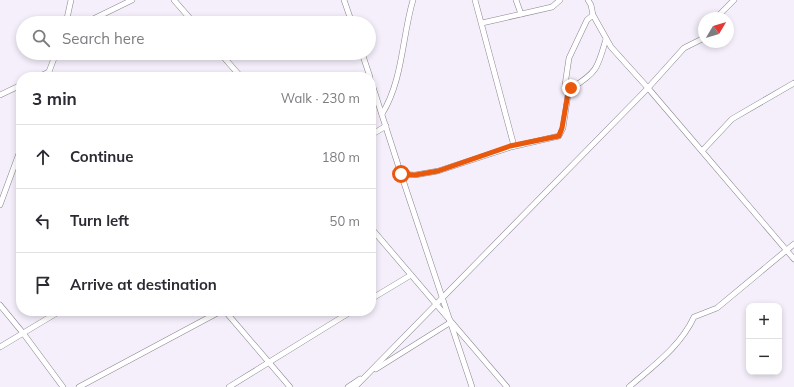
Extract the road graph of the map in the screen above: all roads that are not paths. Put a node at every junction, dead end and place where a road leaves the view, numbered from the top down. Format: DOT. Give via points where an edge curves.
graph roads {
  1 [pos="72,0"];
  2 [pos="132,0"];
  3 [pos="174,0"];
  4 [pos="344,0"];
  5 [pos="413,0"];
  6 [pos="475,0"];
  7 [pos="516,0"];
  8 [pos="560,0"];
  9 [pos="588,0"];
  10 [pos="734,0"];
  11 [pos="722,12"];
  12 [pos="521,14"];
  13 [pos="593,15"];
  14 [pos="68,16"];
  15 [pos="99,16"];
  16 [pos="188,16"];
  17 [pos="350,16"];
  18 [pos="482,23"];
  19 [pos="606,39"];
  20 [pos="698,41"];
  21 [pos="53,60"];
  22 [pos="226,60"];
  23 [pos="364,60"];
  24 [pos="49,72"];
  25 [pos="237,72"];
  26 [pos="368,72"];
  27 [pos="794,83"];
  28 [pos="16,87"];
  29 [pos="569,88"];
  30 [pos="648,88"];
  31 [pos="0,95"];
  32 [pos="376,96"];
  33 [pos="382,114"];
  34 [pos="386,126"];
  35 [pos="376,132"];
  36 [pos="514,146"];
  37 [pos="702,151"];
  38 [pos="16,162"];
  39 [pos="401,174"];
  40 [pos="0,205"];
  41 [pos="376,235"];
  42 [pos="794,244"];
  43 [pos="786,250"];
  44 [pos="794,259"];
  45 [pos="411,275"];
  46 [pos="376,296"];
  47 [pos="442,297"];
  48 [pos="435,304"];
  49 [pos="0,305"];
  50 [pos="52,316"];
  51 [pos="212,316"];
  52 [pos="230,316"];
  53 [pos="344,316"];
  54 [pos="451,322"];
  55 [pos="23,333"];
  56 [pos="0,347"];
  57 [pos="269,362"];
  58 [pos="368,374"];
  59 [pos="63,387"];
  60 [pos="79,387"];
  61 [pos="229,387"];
  62 [pos="290,387"];
  63 [pos="348,387"];
  64 [pos="355,387"];
  65 [pos="472,387"];
  66 [pos="507,387"];
  67 [pos="629,387"];
  1 -- 14 [label="street"];
  2 -- 15 [label="street"];
  3 -- 16 [label="street"];
  4 -- 17 [label="street"];
  5 -- 33 [label="street" via="401,62 390,98"];
  6 -- 18 [label="street"];
  7 -- 12 [label="street"];
  8 -- 12 [label="street" via="552,7"];
  9 -- 13 [label="street"];
  10 -- 11 [label="street"];
  12 -- 18 [label="street"];
  13 -- 19 [label="street"];
  13 -- 29 [label="street" via="587,20 569,58 565,84"];
  18 -- 36 [label="street"];
  19 -- 29 [label="street" via="600,62 593,73"];
  19 -- 30 [label="street"];
  20 -- 30 [label="street" via="684,48"];
  21 -- 24 [label="street"];
  22 -- 25 [label="street"];
  23 -- 26 [label="street"];
  27 -- 37 [label="street" via="732,119"];
  28 -- 31 [label="street"];
  29 -- 36 [label="street" via="559,136"];
  30 -- 37 [label="street"];
  30 -- 47 [label="street"];
  32 -- 33 [label="street"];
  33 -- 34 [label="street"];
  34 -- 35 [label="street"];
  34 -- 39 [label="street"];
  36 -- 39 [label="street" via="438,171 415,175"];
  37 -- 43 [label="street"];
  38 -- 40 [label="street"];
  39 -- 47 [label="street"];
  41 -- 45 [label="street"];
  42 -- 43 [label="street"];
  43 -- 44 [label="street"];
  43 -- 67 [label="street" via="717,308 694,317 673,348"];
  45 -- 46 [label="street"];
  45 -- 48 [label="street"];
  47 -- 48 [label="street"];
  47 -- 54 [label="street"];
  48 -- 54 [label="street"];
  48 -- 58 [label="street"];
  49 -- 55 [label="street"];
  50 -- 55 [label="street"];
  51 -- 60 [label="street"];
  52 -- 57 [label="street"];
  53 -- 57 [label="street"];
  54 -- 58 [label="street"];
  54 -- 65 [label="street"];
  54 -- 66 [label="street"];
  55 -- 56 [label="street"];
  55 -- 59 [label="street"];
  57 -- 61 [label="street"];
  57 -- 62 [label="street"];
  58 -- 63 [label="street"];
  58 -- 64 [label="street"];
}
